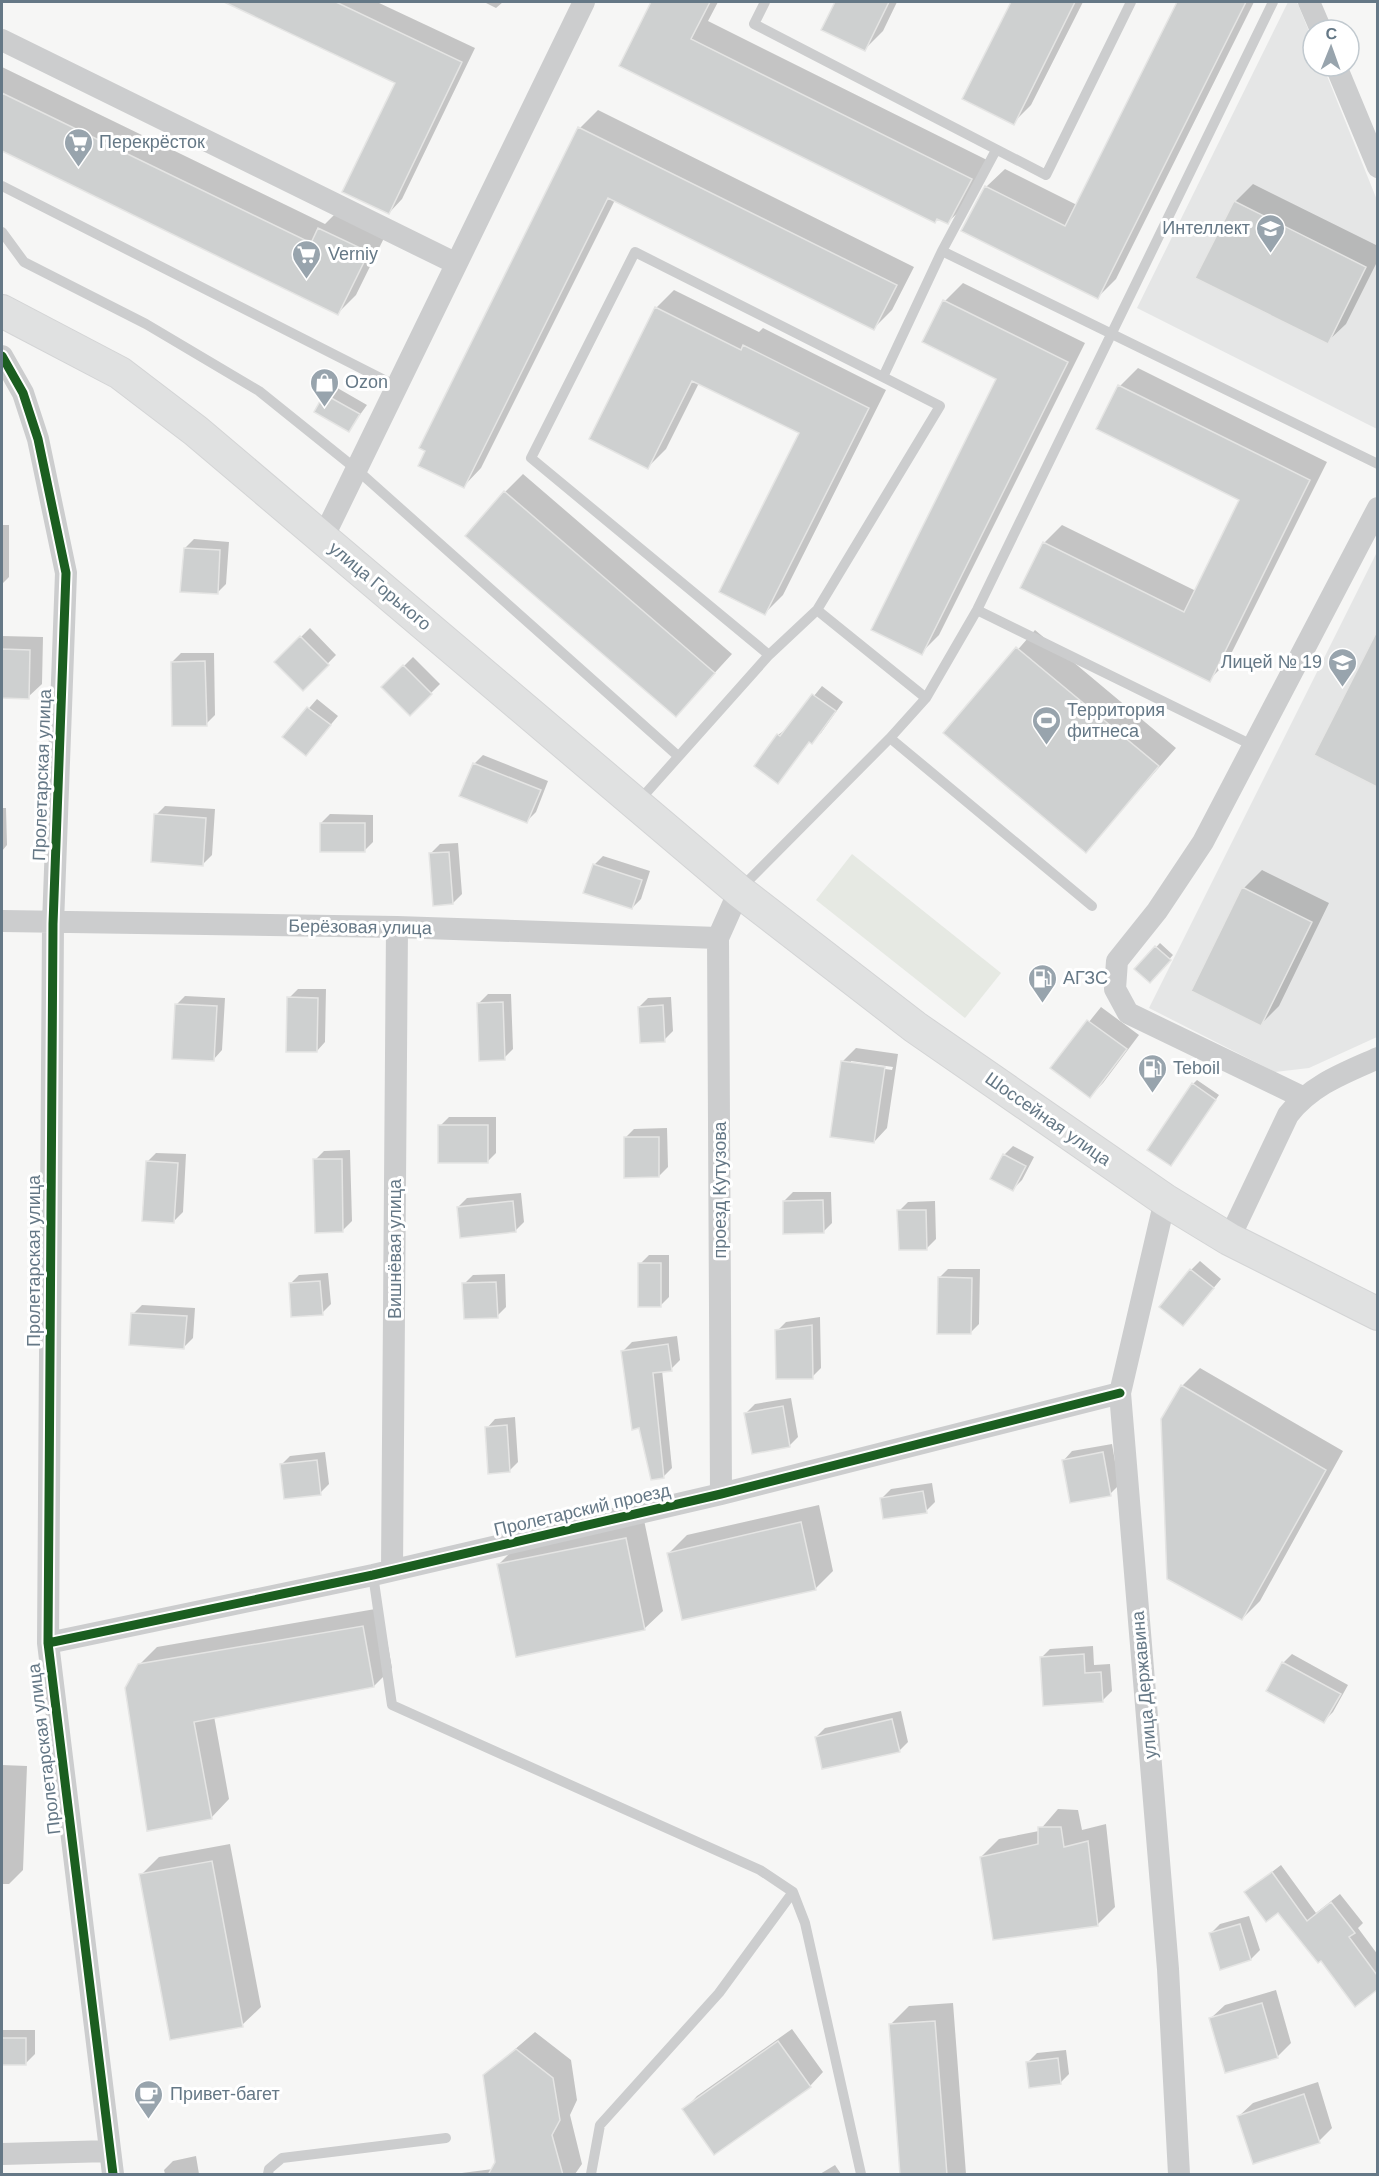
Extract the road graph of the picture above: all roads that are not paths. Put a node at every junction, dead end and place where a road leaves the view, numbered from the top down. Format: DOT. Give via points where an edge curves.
graph roads {
  1 [pos="584,2"];
  2 [pos="765,2"];
  3 [pos="1131,2"];
  4 [pos="1273,2"];
  5 [pos="1309,2"];
  6 [pos="1316,18"];
  7 [pos="2,40"];
  8 [pos="1341,78"];
  9 [pos="996,150"];
  10 [pos="1377,167"];
  11 [pos="2,186"];
  12 [pos="2,232"];
  13 [pos="942,252"];
  14 [pos="455,263"];
  15 [pos="2,311"];
  16 [pos="1111,332"];
  17 [pos="2,356"];
  18 [pos="882,377"];
  19 [pos="396,386"];
  20 [pos="1377,464"];
  21 [pos="356,469"];
  22 [pos="1377,508"];
  23 [pos="323,538"];
  24 [pos="816,610"];
  25 [pos="977,610"];
  26 [pos="769,655"];
  27 [pos="926,698"];
  28 [pos="890,738"];
  29 [pos="1254,746"];
  30 [pos="678,756"];
  31 [pos="635,804"];
  32 [pos="739,891"];
  33 [pos="1092,906"];
  34 [pos="2,921"];
  35 [pos="53,924"];
  36 [pos="397,927"];
  37 [pos="718,938"];
  38 [pos="1377,1058"];
  39 [pos="1302,1097"];
  40 [pos="1165,1200"];
  41 [pos="1229,1239"];
  42 [pos="1377,1314"];
  43 [pos="1120,1393"];
  44 [pos="721,1494"];
  45 [pos="383,1573"];
  46 [pos="48,1643"];
  47 [pos="793,1892"];
  48 [pos="446,2138"];
  49 [pos="110,2151"];
  50 [pos="2,2154"];
  51 [pos="112,2175"];
  52 [pos="268,2175"];
  53 [pos="591,2175"];
  54 [pos="861,2175"];
  55 [pos="1179,2175"];
  1 -- 14 [label="street"];
  2 -- 9 [label="lane" via="754,24"];
  3 -- 9 [label="lane" via="1046,175"];
  4 -- 16 [label="lane"];
  5 -- 6 [label="street"];
  7 -- 14 [label="street"];
  8 -- 10 [label="street"];
  9 -- 13 [label="lane"];
  11 -- 19 [label="lane"];
  12 -- 21 [label="lane" via="24,262 146,324 259,391"];
  13 -- 16 [label="lane"];
  13 -- 18 [label="lane"];
  14 -- 19 [label="street"];
  15 -- 23 [label="main road, улица Горького" via="120,373"];
  16 -- 20 [label="lane"];
  16 -- 25 [label="lane"];
  17 -- 35 [label="street, Пролетарская улица" via="23,393 38,439 66,573"];
  18 -- 24 [label="lane" via="940,406"];
  18 -- 26 [label="lane" via="636,252 531,458"];
  19 -- 21 [label="street"];
  21 -- 23 [label="street"];
  21 -- 30 [label="lane"];
  22 -- 29 [label="street"];
  23 -- 31 [label="main road, улица Горького"];
  24 -- 26 [label="lane"];
  24 -- 27 [label="lane"];
  25 -- 27 [label="lane"];
  25 -- 29 [label="lane"];
  26 -- 30 [label="lane"];
  27 -- 28 [label="lane"];
  28 -- 32 [label="lane"];
  28 -- 33 [label="lane"];
  29 -- 39 [label="street" via="1203,842 1157,911 1117,961 1115,989 1128,1013"];
  30 -- 31 [label="lane"];
  31 -- 32 [label="main road, улица Горького"];
  32 -- 37 [label="street, проезд Кутузова"];
  32 -- 40 [label="main road, Шоссейная улица" via="915,1027"];
  34 -- 35 [label="street, Берёзовая улица"];
  35 -- 36 [label="street, Берёзовая улица"];
  35 -- 46 [label="street, Пролетарская улица"];
  36 -- 37 [label="street, Берёзовая улица"];
  36 -- 45 [label="street, Вишнёвая улица"];
  37 -- 44 [label="street, проезд Кутузова"];
  38 -- 39 [label="street"];
  39 -- 41 [label="street" via="1288,1115"];
  40 -- 41 [label="main road, Шоссейная улица"];
  40 -- 43 [label="street, улица Державина"];
  41 -- 42 [label="main road, Шоссейная улица"];
  43 -- 44 [label="street, Пролетарский проезд"];
  43 -- 55 [label="street, улица Державина" via="1168,1969"];
  44 -- 45 [label="street, Пролетарский проезд"];
  45 -- 46 [label="street, Пролетарский проезд"];
  45 -- 47 [label="lane" via="392,1705 760,1870"];
  46 -- 49 [label="street, Пролетарская улица"];
  47 -- 53 [label="lane" via="719,1993 600,2125"];
  47 -- 54 [label="lane" via="805,1923"];
  48 -- 52 [label="lane" via="282,2158 269,2169"];
  49 -- 50 [label="street"];
  49 -- 51 [label="street, Пролетарская улица"];
}
